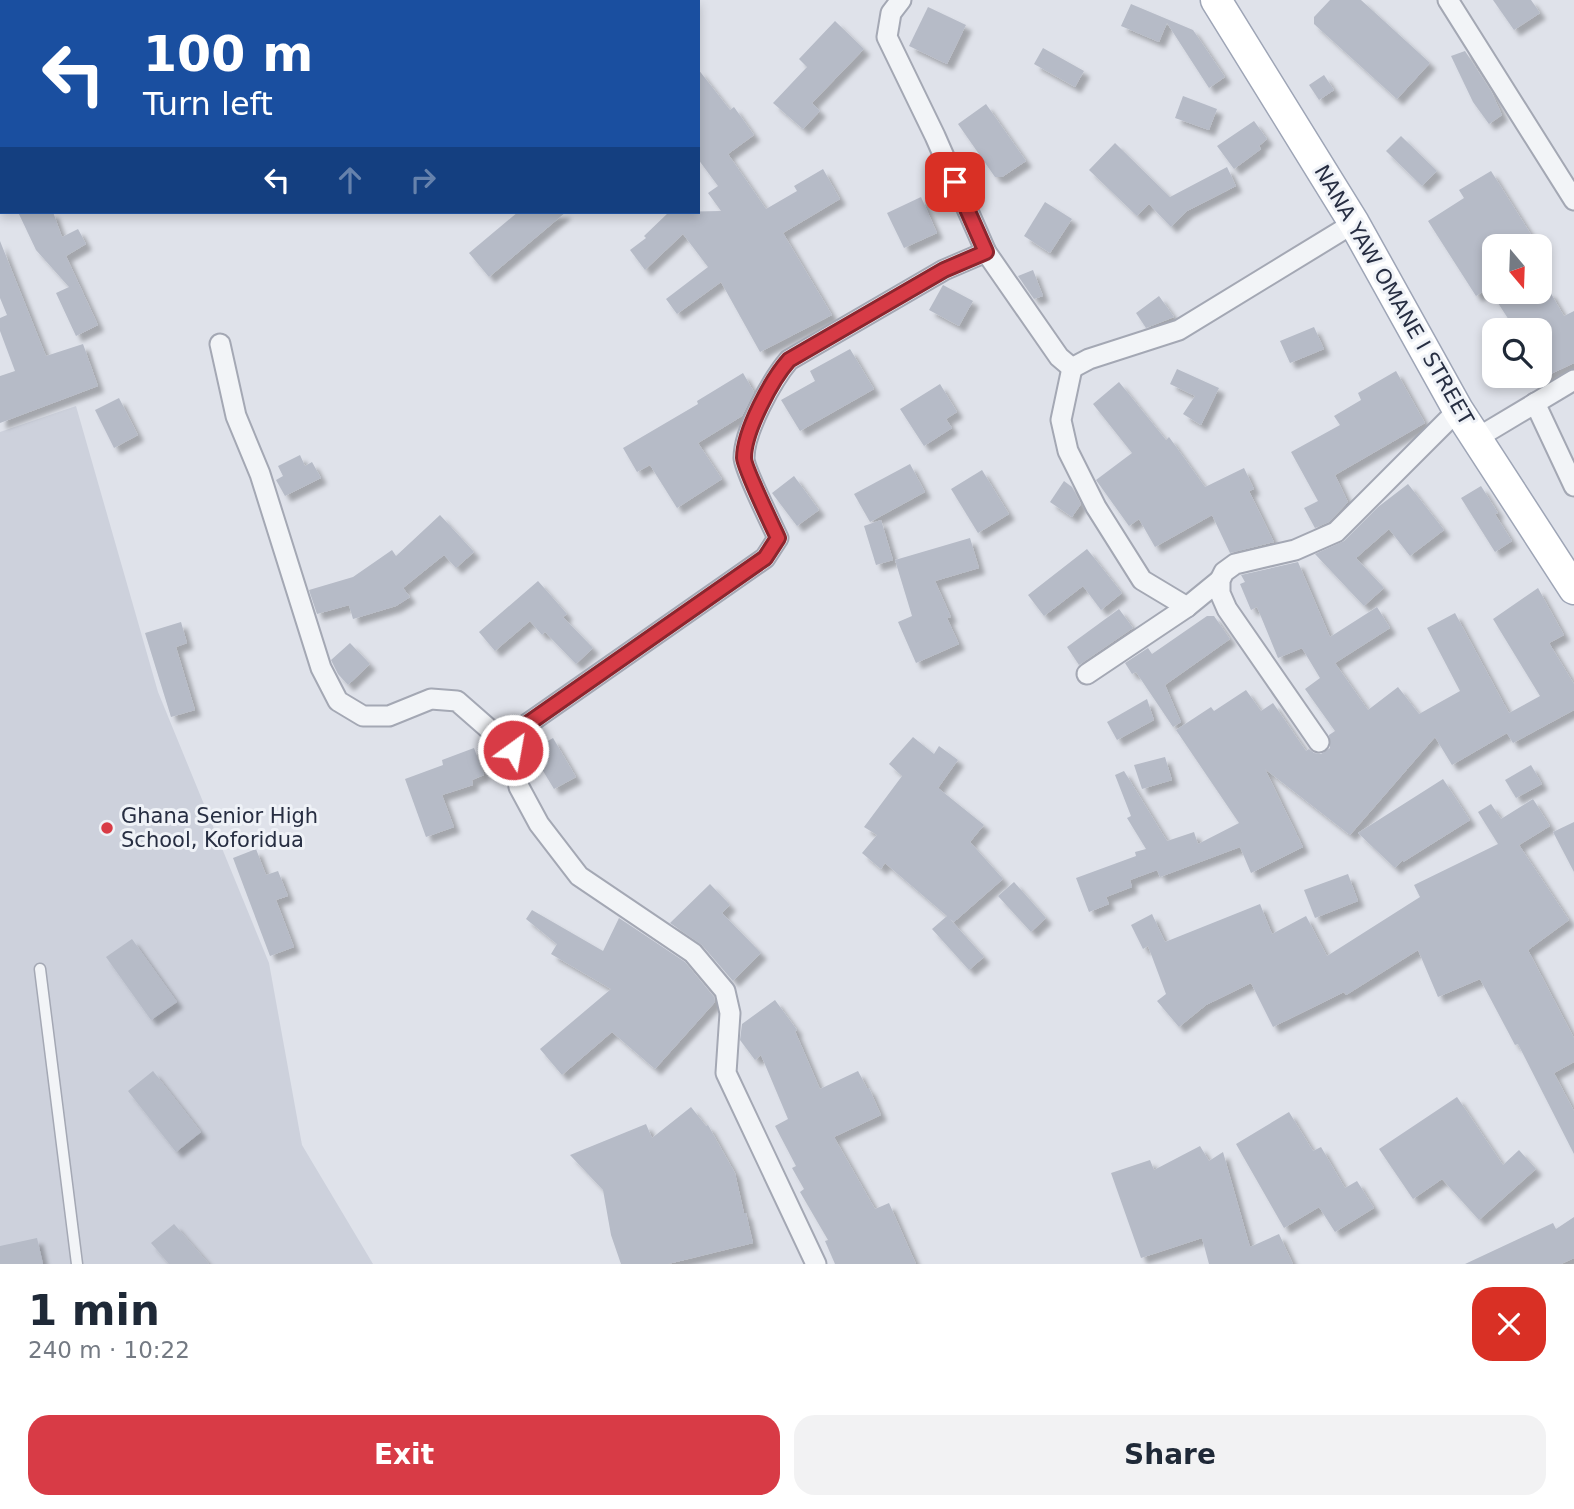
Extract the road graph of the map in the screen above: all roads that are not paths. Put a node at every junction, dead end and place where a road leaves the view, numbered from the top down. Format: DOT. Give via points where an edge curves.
graph roads {
  1 [pos="901,0"];
  2 [pos="1216,0"];
  3 [pos="1448,0"];
  4 [pos="1574,200"];
  5 [pos="1354,223"];
  6 [pos="986,252"];
  7 [pos="219,344"];
  8 [pos="1072,368"];
  9 [pos="1574,380"];
  10 [pos="1535,402"];
  11 [pos="1458,410"];
  12 [pos="1477,438"];
  13 [pos="1574,486"];
  14 [pos="1220,580"];
  15 [pos="1574,589"];
  16 [pos="1187,607"];
  17 [pos="1087,674"];
  18 [pos="1319,742"];
  19 [pos="513,750"];
  20 [pos="40,969"];
  21 [pos="77,1264"];
  22 [pos="816,1264"];
  1 -- 6 [label="street" via="891,13 887,37"];
  2 -- 5 [label="main road, NANA YAW OMANE I STREET"];
  3 -- 4 [label="street"];
  5 -- 8 [label="street" via="1179,330"];
  5 -- 11 [label="main road, NANA YAW OMANE I STREET"];
  6 -- 8 [label="street" via="1059,357"];
  6 -- 19 [label="street" via="944,270 789,360 755,414 743,459 778,538 765,558 526,725"];
  7 -- 19 [label="street" via="236,416 260,474 321,668 338,701 363,716 389,716 431,699 457,701"];
  8 -- 16 [label="street" via="1061,420 1068,451 1096,507 1142,580"];
  9 -- 10 [label="street"];
  10 -- 12 [label="street"];
  10 -- 13 [label="street"];
  11 -- 12 [label="main road, NANA YAW OMANE I STREET"];
  11 -- 14 [label="street" via="1336,532 1296,550 1235,564"];
  12 -- 15 [label="main road, NANA YAW OMANE I STREET"];
  14 -- 16 [label="street"];
  14 -- 18 [label="street" via="1227,609"];
  16 -- 17 [label="street"];
  19 -- 22 [label="street" via="519,787 539,824 579,876 693,953 725,990 730,1013 726,1073"];
  20 -- 21 [label="lane"];
}
